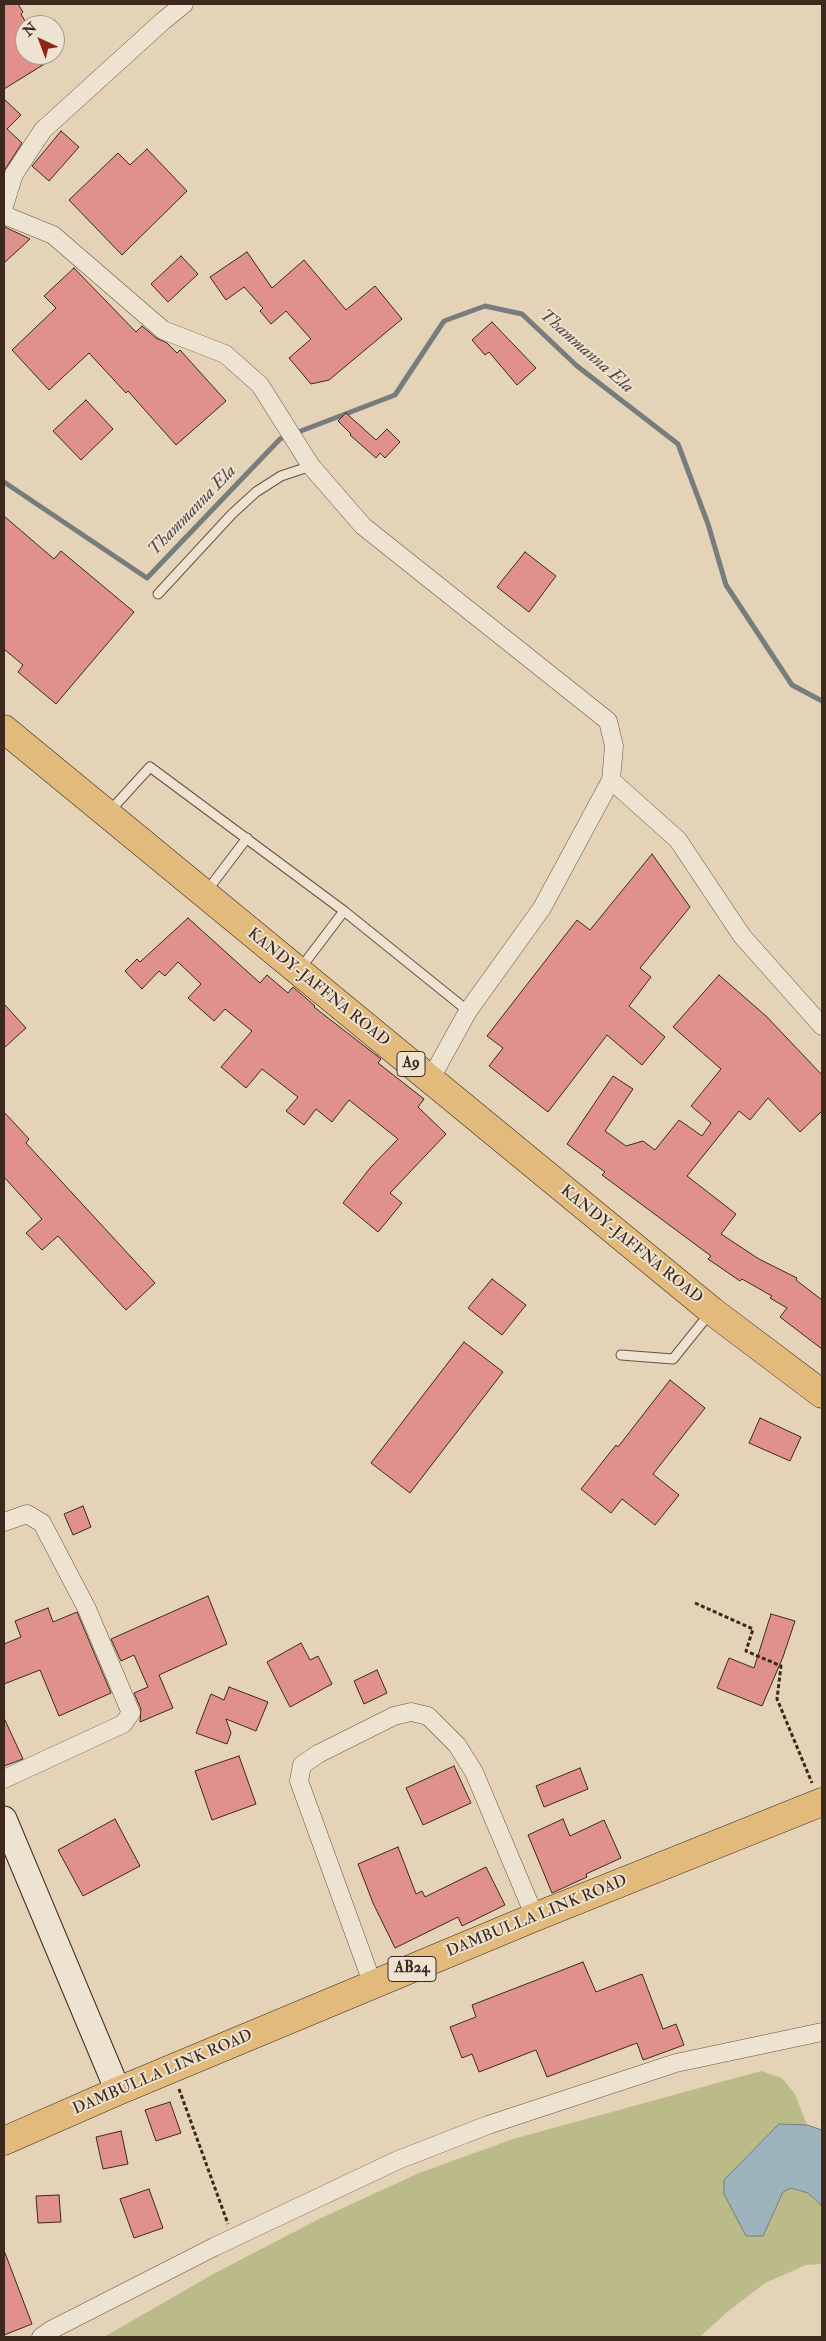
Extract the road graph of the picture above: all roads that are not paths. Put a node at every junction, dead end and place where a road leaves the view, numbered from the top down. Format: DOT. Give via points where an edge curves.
graph roads {
  1 [pos="184,4"];
  2 [pos="4,206"];
  3 [pos="4,215"];
  4 [pos="307,459"];
  5 [pos="158,594"];
  6 [pos="4,729"];
  7 [pos="611,780"];
  8 [pos="108,814"];
  9 [pos="247,838"];
  10 [pos="204,894"];
  11 [pos="344,911"];
  12 [pos="298,972"];
  13 [pos="468,1011"];
  14 [pos="822,1026"];
  15 [pos="430,1080"];
  16 [pos="712,1311"];
  17 [pos="621,1355"];
  18 [pos="822,1394"];
  19 [pos="4,1522"];
  20 [pos="4,1778"];
  21 [pos="821,1803"];
  22 [pos="4,1819"];
  23 [pos="536,1917"];
  24 [pos="373,1985"];
  25 [pos="822,2032"];
  26 [pos="118,2091"];
  27 [pos="4,2141"];
  28 [pos="41,2337"];
  1 -- 2 [label="street" via="44,130 14,174"];
  3 -- 4 [label="street" via="53,235 164,330 225,354 260,385"];
  4 -- 5 [label="lane" via="256,492"];
  4 -- 7 [label="street" via="363,526 608,722 614,746"];
  6 -- 8 [label="main road, KANDY-JAFFNA ROAD / A9"];
  7 -- 13 [label="street" via="542,908"];
  7 -- 14 [label="street" via="678,840 742,936"];
  8 -- 9 [label="lane" via="150,767"];
  8 -- 10 [label="main road, KANDY-JAFFNA ROAD / A9"];
  9 -- 10 [label="lane"];
  9 -- 11 [label="lane"];
  10 -- 12 [label="main road, KANDY-JAFFNA ROAD / A9"];
  11 -- 12 [label="lane"];
  11 -- 13 [label="lane"];
  12 -- 15 [label="main road, KANDY-JAFFNA ROAD / A9"];
  13 -- 15 [label="street"];
  15 -- 16 [label="main road, KANDY-JAFFNA ROAD / A9"];
  16 -- 17 [label="lane" via="673,1359"];
  16 -- 18 [label="main road, KANDY-JAFFNA ROAD / A9"];
  19 -- 20 [label="street" via="27,1514 42,1523 87,1608 131,1713 124,1724"];
  21 -- 23 [label="main road, DAMBULLA LINK ROAD / AB24"];
  22 -- 26 [label="street"];
  23 -- 24 [label="main road, DAMBULLA LINK ROAD / AB24"];
  23 -- 24 [label="street" via="474,1772 457,1745 428,1716 411,1712 394,1716 318,1754 302,1765 299,1781"];
  24 -- 26 [label="main road, DAMBULLA LINK ROAD / AB24"];
  25 -- 28 [label="street" via="676,2063 488,2125 398,2160 234,2238"];
  26 -- 27 [label="main road, DAMBULLA LINK ROAD / AB24"];
}
